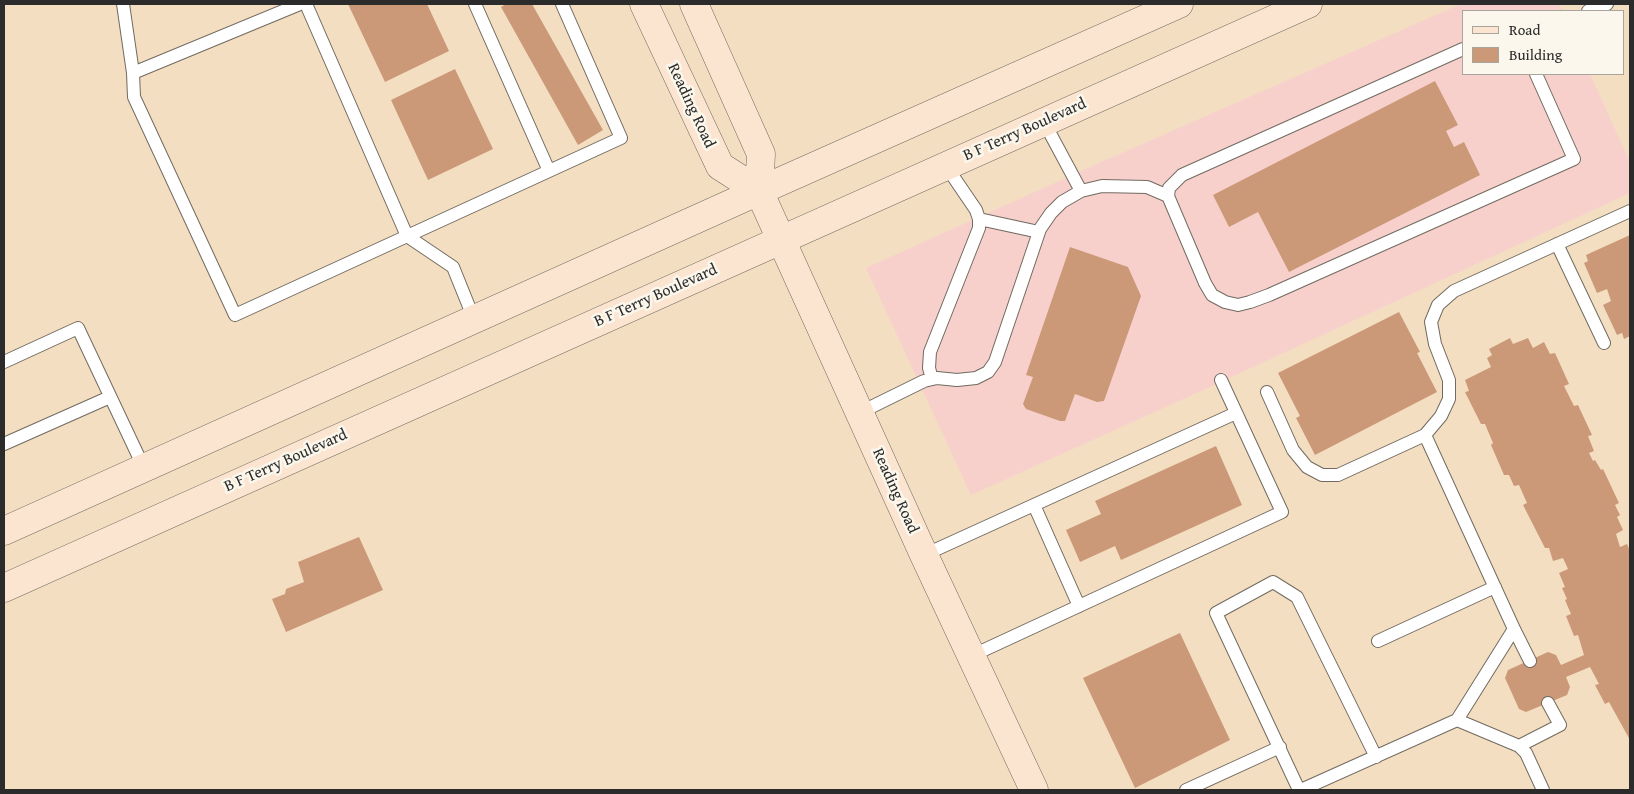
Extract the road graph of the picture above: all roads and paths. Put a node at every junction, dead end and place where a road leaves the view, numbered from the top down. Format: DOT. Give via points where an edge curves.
graph roads {
  1 [pos="123,4"];
  2 [pos="300,4"];
  3 [pos="306,4"];
  4 [pos="475,4"];
  5 [pos="562,4"];
  6 [pos="644,4"];
  7 [pos="694,4"];
  8 [pos="1179,4"];
  9 [pos="1308,4"];
  10 [pos="1606,4"];
  11 [pos="1591,10"];
  12 [pos="1462,50"];
  13 [pos="133,73"];
  14 [pos="1536,75"];
  15 [pos="1044,122"];
  16 [pos="946,166"];
  17 [pos="549,171"];
  18 [pos="759,191"];
  19 [pos="1081,191"];
  20 [pos="1168,196"];
  21 [pos="1630,211"];
  22 [pos="979,218"];
  23 [pos="1039,232"];
  24 [pos="407,236"];
  25 [pos="781,240"];
  26 [pos="1557,244"];
  27 [pos="474,319"];
  28 [pos="1604,343"];
  29 [pos="4,362"];
  30 [pos="932,379"];
  31 [pos="1221,380"];
  32 [pos="1267,392"];
  33 [pos="110,397"];
  34 [pos="859,413"];
  35 [pos="1236,413"];
  36 [pos="1425,434"];
  37 [pos="4,444"];
  38 [pos="144,468"];
  39 [pos="1034,505"];
  40 [pos="4,531"];
  41 [pos="924,555"];
  42 [pos="1495,587"];
  43 [pos="4,588"];
  44 [pos="1079,606"];
  45 [pos="1514,629"];
  46 [pos="1378,641"];
  47 [pos="971,656"];
  48 [pos="1530,660"];
  49 [pos="1548,703"];
  50 [pos="1457,720"];
  51 [pos="1519,746"];
  52 [pos="1280,747"];
  53 [pos="1376,757"];
  54 [pos="1034,790"];
  55 [pos="1186,790"];
  56 [pos="1300,790"];
  57 [pos="1543,790"];
  1 -- 13 [label="lane"];
  2 -- 13 [label="lane"];
  3 -- 24 [label="lane"];
  4 -- 17 [label="lane"];
  5 -- 17 [label="lane" via="621,138"];
  6 -- 18 [label="main road, Reading Road" via="720,166"];
  7 -- 18 [label="main road, Reading Road" via="761,154"];
  8 -- 18 [label="main road"];
  9 -- 15 [label="main road, B F Terry Boulevard"];
  10 -- 11 [label="lane"];
  12 -- 20 [label="lane" via="1182,175 1169,188"];
  13 -- 24 [label="lane" via="134,96 235,316"];
  14 -- 20 [label="lane" via="1574,159 1250,302 1238,305 1212,294 1204,283"];
  15 -- 16 [label="main road, B F Terry Boulevard"];
  15 -- 19 [label="lane"];
  16 -- 22 [label="lane"];
  16 -- 25 [label="main road, B F Terry Boulevard"];
  17 -- 24 [label="lane"];
  18 -- 25 [label="main road, Reading Road"];
  18 -- 27 [label="main road"];
  19 -- 20 [label="lane" via="1102,186 1147,187"];
  19 -- 23 [label="lane" via="1051,212"];
  21 -- 26 [label="lane"];
  22 -- 23 [label="lane"];
  22 -- 30 [label="lane" via="979,228 930,352"];
  23 -- 30 [label="lane" via="995,362 988,372 976,378"];
  24 -- 27 [label="lane" via="453,267"];
  25 -- 34 [label="main road, Reading Road"];
  25 -- 43 [label="main road, B F Terry Boulevard"];
  26 -- 28 [label="lane"];
  26 -- 36 [label="lane" via="1454,291 1438,305 1431,322 1435,344 1449,380 1449,399 1441,416"];
  27 -- 38 [label="main road"];
  29 -- 33 [label="lane" via="78,328"];
  30 -- 34 [label="lane"];
  31 -- 35 [label="lane"];
  32 -- 36 [label="lane" via="1293,450 1307,467 1322,475 1338,474"];
  33 -- 37 [label="lane"];
  33 -- 38 [label="lane"];
  34 -- 41 [label="main road, Reading Road"];
  35 -- 39 [label="lane"];
  35 -- 44 [label="lane" via="1282,512"];
  36 -- 42 [label="lane"];
  38 -- 40 [label="main road"];
  39 -- 41 [label="lane"];
  39 -- 44 [label="lane"];
  41 -- 47 [label="main road, Reading Road"];
  42 -- 45 [label="lane"];
  42 -- 46 [label="lane"];
  44 -- 47 [label="lane"];
  45 -- 48 [label="lane"];
  45 -- 50 [label="lane"];
  47 -- 54 [label="main road, Reading Road"];
  49 -- 51 [label="lane" via="1560,726"];
  50 -- 51 [label="lane"];
  50 -- 53 [label="lane"];
  51 -- 57 [label="lane" via="1526,753"];
  52 -- 53 [label="lane" via="1216,613 1273,582 1298,597"];
  52 -- 55 [label="lane"];
  52 -- 56 [label="lane"];
  53 -- 56 [label="lane"];
}
